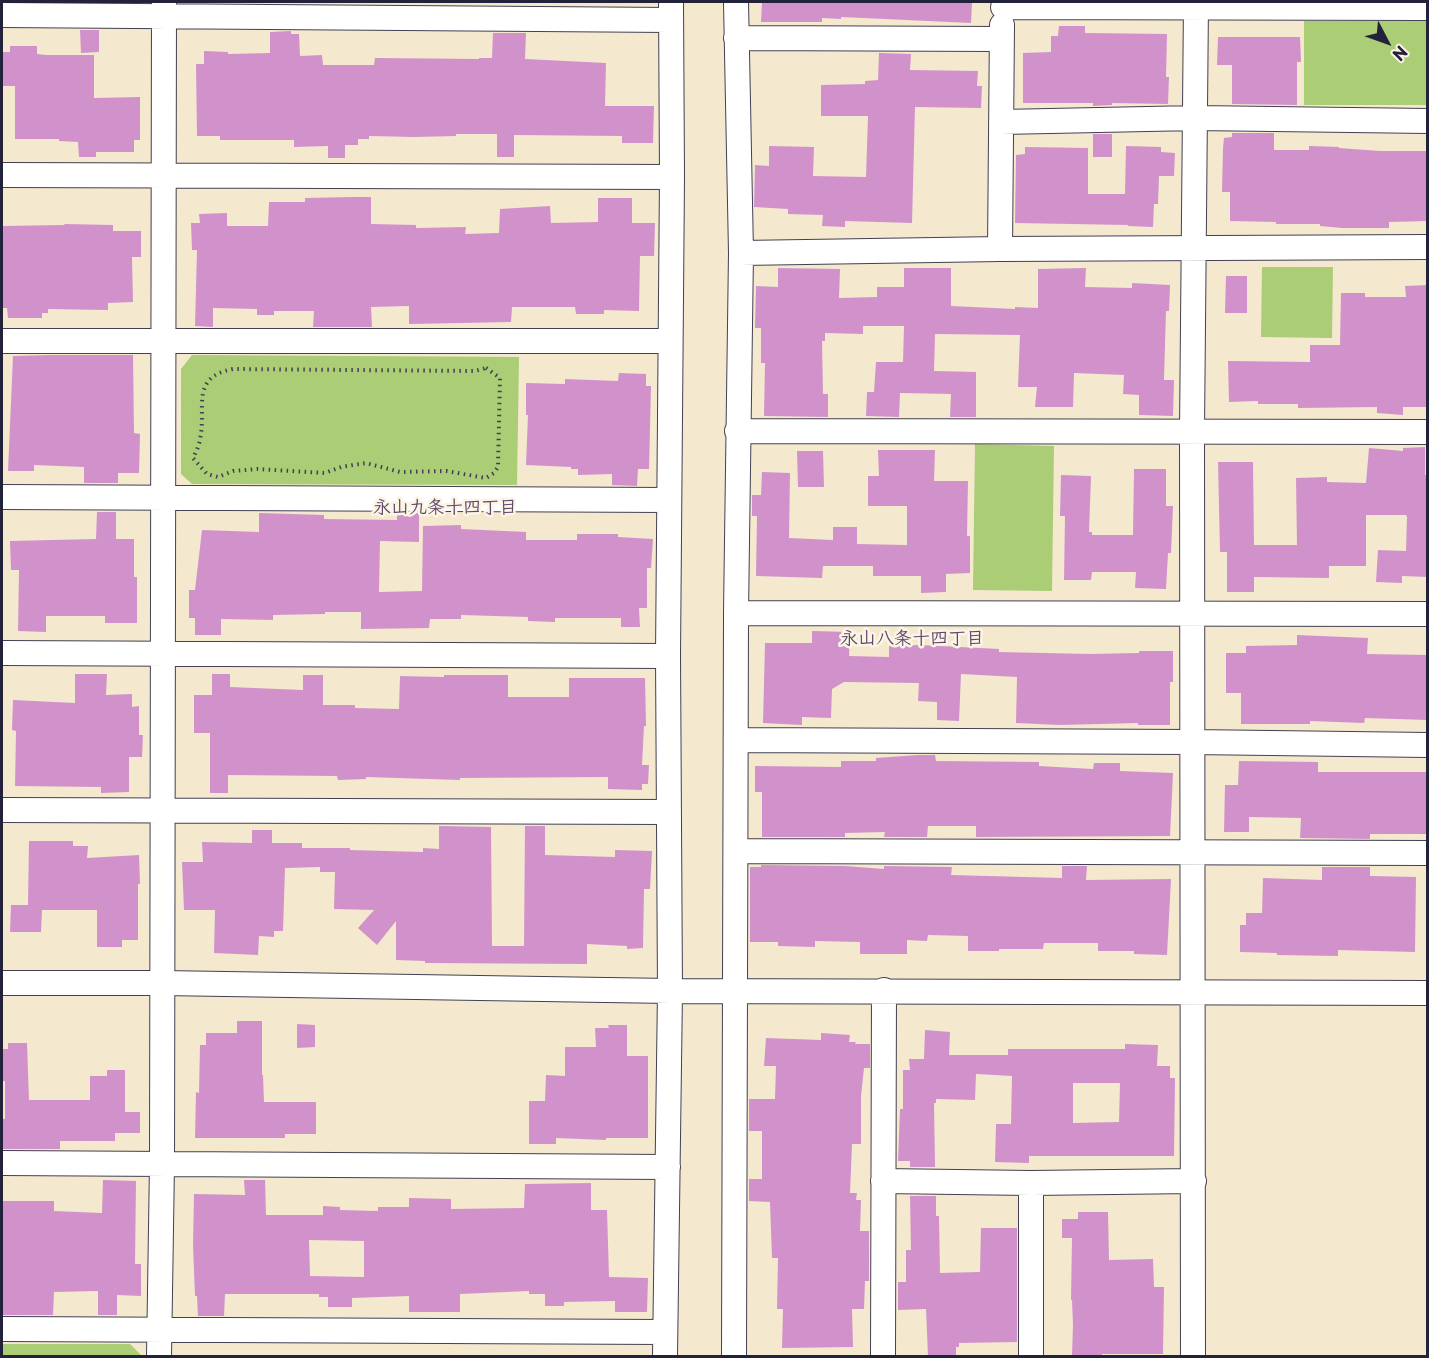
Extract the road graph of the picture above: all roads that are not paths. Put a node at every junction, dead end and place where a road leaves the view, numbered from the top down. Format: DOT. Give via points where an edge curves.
graph roads {
  1 [pos="736,2"];
  2 [pos="1003,4"];
  3 [pos="1196,4"];
  4 [pos="1428,8"];
  5 [pos="164,9"];
  6 [pos="671,11"];
  7 [pos="2,15"];
  8 [pos="736,38"];
  9 [pos="1001,39"];
  10 [pos="1196,118"];
  11 [pos="1428,121"];
  12 [pos="1001,122"];
  13 [pos="2,175"];
  14 [pos="163,176"];
  15 [pos="672,177"];
  16 [pos="1195,247"];
  17 [pos="1428,247"];
  18 [pos="1000,249"];
  19 [pos="741,253"];
  20 [pos="2,340"];
  21 [pos="163,342"];
  22 [pos="670,342"];
  23 [pos="737,430"];
  24 [pos="1192,430"];
  25 [pos="1428,432"];
  26 [pos="2,497"];
  27 [pos="163,497"];
  28 [pos="669,500"];
  29 [pos="736,613"];
  30 [pos="1193,615"];
  31 [pos="1428,615"];
  32 [pos="2,653"];
  33 [pos="163,655"];
  34 [pos="668,656"];
  35 [pos="736,740"];
  36 [pos="1192,742"];
  37 [pos="1428,745"];
  38 [pos="2,810"];
  39 [pos="163,811"];
  40 [pos="669,812"];
  41 [pos="736,851"];
  42 [pos="1193,852"];
  43 [pos="1428,853"];
  44 [pos="2,983"];
  45 [pos="162,983"];
  46 [pos="670,990"];
  47 [pos="734,990"];
  48 [pos="884,990"];
  49 [pos="1194,992"];
  50 [pos="1428,993"];
  51 [pos="2,1163"];
  52 [pos="162,1164"];
  53 [pos="668,1167"];
  54 [pos="883,1181"];
  55 [pos="1194,1181"];
  56 [pos="1031,1183"];
  57 [pos="2,1329"];
  58 [pos="159,1329"];
  59 [pos="665,1332"];
  60 [pos="159,1356"];
  61 [pos="665,1356"];
  62 [pos="734,1356"];
  63 [pos="883,1356"];
  64 [pos="1031,1356"];
  65 [pos="1193,1356"];
  1 -- 8 [label="street"];
  2 -- 3 [label="street"];
  2 -- 9 [label="street"];
  3 -- 4 [label="street"];
  3 -- 10 [label="street"];
  5 -- 6 [label="street"];
  5 -- 7 [label="street"];
  5 -- 14 [label="street"];
  6 -- 15 [label="street"];
  8 -- 9 [label="street"];
  8 -- 19 [label="street"];
  9 -- 12 [label="street"];
  10 -- 11 [label="street"];
  10 -- 12 [label="street"];
  10 -- 16 [label="street"];
  12 -- 18 [label="street"];
  13 -- 14 [label="street"];
  14 -- 15 [label="street"];
  14 -- 21 [label="street"];
  15 -- 22 [label="street"];
  16 -- 17 [label="street"];
  16 -- 18 [label="street"];
  16 -- 24 [label="street"];
  18 -- 19 [label="street"];
  19 -- 23 [label="street"];
  20 -- 21 [label="street"];
  21 -- 22 [label="street"];
  21 -- 27 [label="street"];
  22 -- 28 [label="street"];
  23 -- 24 [label="street"];
  23 -- 29 [label="street"];
  24 -- 25 [label="street"];
  24 -- 30 [label="street"];
  26 -- 27 [label="street"];
  27 -- 28 [label="street"];
  27 -- 33 [label="street"];
  28 -- 34 [label="street"];
  29 -- 30 [label="street"];
  29 -- 35 [label="street"];
  30 -- 31 [label="street"];
  30 -- 36 [label="street"];
  32 -- 33 [label="street"];
  33 -- 34 [label="street"];
  33 -- 39 [label="street"];
  34 -- 40 [label="street"];
  35 -- 36 [label="street"];
  35 -- 41 [label="street"];
  36 -- 37 [label="street"];
  36 -- 42 [label="street"];
  38 -- 39 [label="street"];
  39 -- 40 [label="street"];
  39 -- 45 [label="street"];
  40 -- 46 [label="street"];
  41 -- 42 [label="street"];
  41 -- 47 [label="street"];
  42 -- 43 [label="street"];
  42 -- 49 [label="street"];
  44 -- 45 [label="street"];
  45 -- 46 [label="street"];
  45 -- 52 [label="street"];
  46 -- 47 [label="street"];
  46 -- 53 [label="street"];
  47 -- 48 [label="street"];
  47 -- 62 [label="street"];
  48 -- 49 [label="street"];
  48 -- 54 [label="street"];
  49 -- 50 [label="street"];
  49 -- 55 [label="street"];
  51 -- 52 [label="street"];
  52 -- 53 [label="street"];
  52 -- 58 [label="street"];
  53 -- 59 [label="street"];
  54 -- 56 [label="street"];
  54 -- 63 [label="street"];
  55 -- 56 [label="street"];
  55 -- 65 [label="street"];
  56 -- 64 [label="street"];
  57 -- 58 [label="street"];
  58 -- 59 [label="street"];
  58 -- 60 [label="street"];
  59 -- 61 [label="street"];
}
